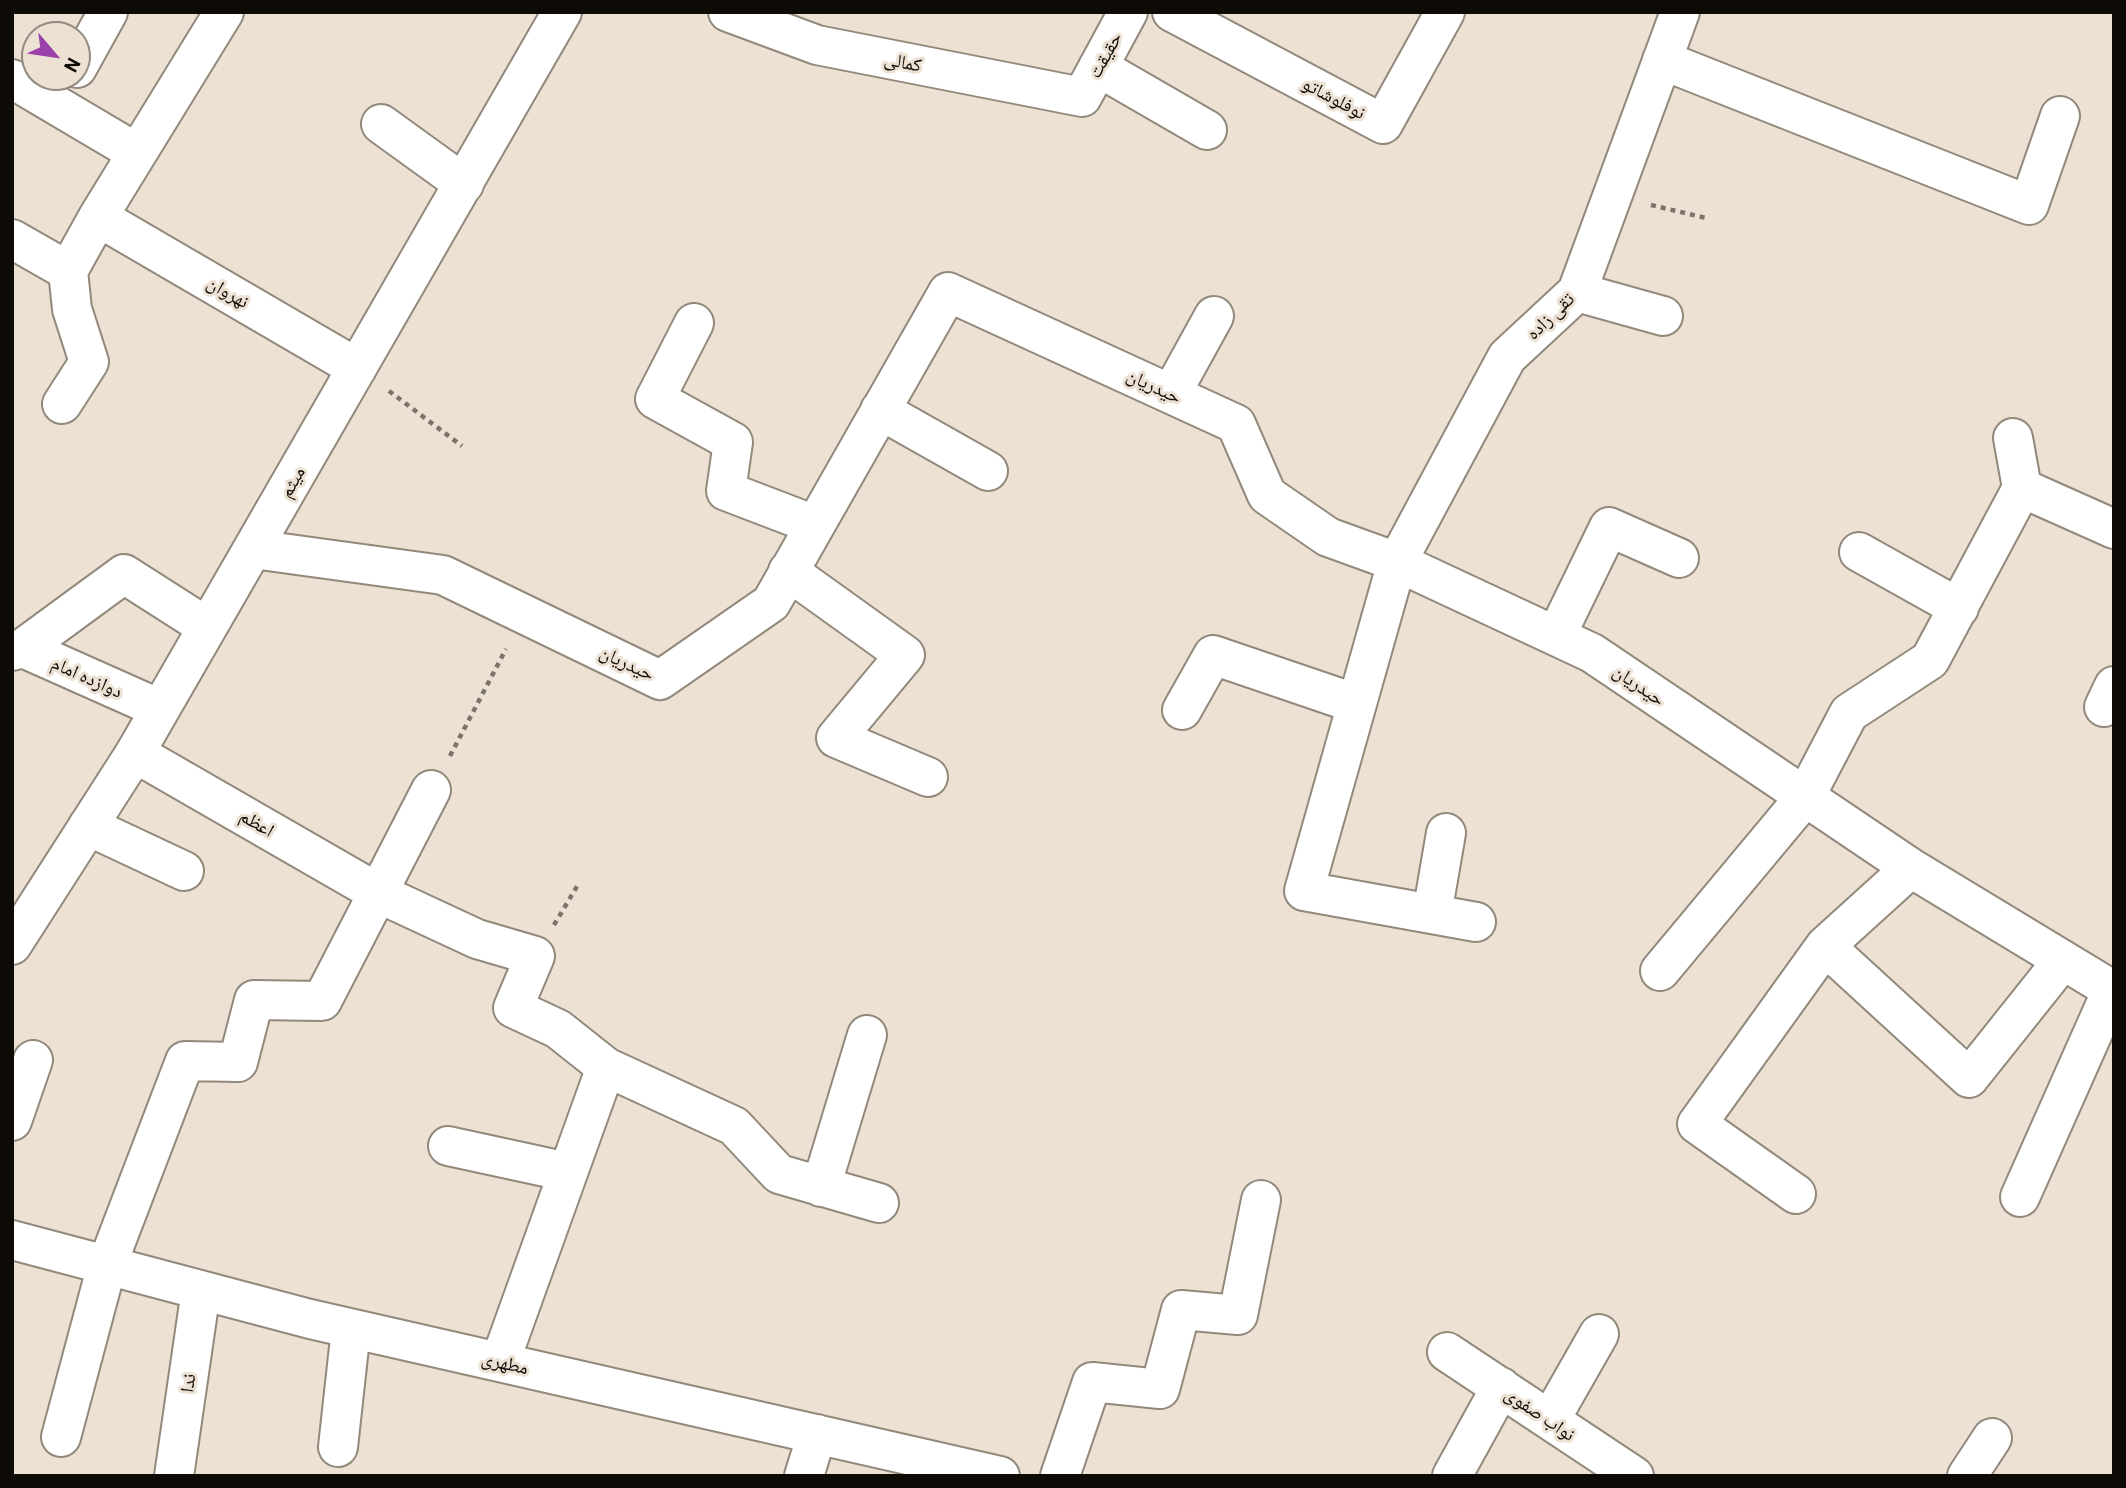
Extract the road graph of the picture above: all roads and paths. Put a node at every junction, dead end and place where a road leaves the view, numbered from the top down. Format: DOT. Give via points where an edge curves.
graph roads {
  1 [pos="224,12"];
  2 [pos="562,12"];
  3 [pos="728,12"];
  4 [pos="1128,12"];
  5 [pos="1172,12"];
  6 [pos="1445,12"];
  7 [pos="1680,12"];
  8 [pos="103,14"];
  9 [pos="91,39"];
  10 [pos="1662,60"];
  11 [pos="1090,82"];
  12 [pos="64,91"];
  13 [pos="2060,116"];
  14 [pos="381,124"];
  15 [pos="1207,130"];
  16 [pos="137,153"];
  17 [pos="464,184"];
  18 [pos="1613,195"];
  19 [pos="98,217"];
  20 [pos="1706,218"];
  21 [pos="12,239"];
  22 [pos="68,271"];
  23 [pos="1577,292"];
  24 [pos="1214,316"];
  25 [pos="1663,316"];
  26 [pos="694,323"];
  27 [pos="357,368"];
  28 [pos="1171,394"];
  29 [pos="62,404"];
  30 [pos="880,410"];
  31 [pos="2012,438"];
  32 [pos="462,446"];
  33 [pos="988,471"];
  34 [pos="2022,488"];
  35 [pos="2112,524"];
  36 [pos="815,525"];
  37 [pos="253,549"];
  38 [pos="1859,552"];
  39 [pos="1679,558"];
  40 [pos="1397,562"];
  41 [pos="789,571"];
  42 [pos="1959,608"];
  43 [pos="525,614"];
  44 [pos="207,627"];
  45 [pos="1556,636"];
  46 [pos="17,649"];
  47 [pos="1357,704"];
  48 [pos="160,709"];
  49 [pos="1182,710"];
  50 [pos="135,753"];
  51 [pos="928,777"];
  52 [pos="431,790"];
  53 [pos="1805,797"];
  54 [pos="88,826"];
  55 [pos="1446,833"];
  56 [pos="1911,868"];
  57 [pos="184,871"];
  58 [pos="579,883"];
  59 [pos="378,893"];
  60 [pos="1432,914"];
  61 [pos="1476,922"];
  62 [pos="12,945"];
  63 [pos="1825,946"];
  64 [pos="535,956"];
  65 [pos="2063,960"];
  66 [pos="1660,971"];
  67 [pos="2113,991"];
  68 [pos="867,1035"];
  69 [pos="33,1060"];
  70 [pos="606,1067"];
  71 [pos="12,1121"];
  72 [pos="448,1146"];
  73 [pos="568,1172"];
  74 [pos="821,1187"];
  75 [pos="1796,1194"];
  76 [pos="2020,1197"];
  77 [pos="1261,1200"];
  78 [pos="879,1203"];
  79 [pos="12,1240"];
  80 [pos="107,1265"];
  81 [pos="201,1290"];
  82 [pos="351,1329"];
  83 [pos="1599,1334"];
  84 [pos="1447,1352"];
  85 [pos="500,1362"];
  86 [pos="1501,1387"];
  87 [pos="1550,1420"];
  88 [pos="817,1434"];
  89 [pos="61,1437"];
  90 [pos="1992,1438"];
  91 [pos="338,1447"];
  92 [pos="177,1475"];
  93 [pos="804,1476"];
  94 [pos="1000,1476"];
  95 [pos="1060,1476"];
  96 [pos="1452,1476"];
  97 [pos="1634,1476"];
  98 [pos="1967,1476"];
  1 -- 16 [label="street"];
  2 -- 17 [label="street, میثم"];
  3 -- 11 [label="street, کمالی" via="817,45"];
  4 -- 11 [label="street, حقیقت"];
  5 -- 6 [label="street, نوفلوشاتو" via="1383,124"];
  7 -- 10 [label="street, تقی زاده"];
  8 -- 9 [label="street"];
  10 -- 13 [label="street" via="2029,205"];
  10 -- 18 [label="street, تقی زاده"];
  11 -- 15 [label="street, کمالی"];
  12 -- 16 [label="street"];
  14 -- 17 [label="street"];
  16 -- 19 [label="street"];
  17 -- 27 [label="street, میثم"];
  18 -- 20 [label="path"];
  18 -- 23 [label="street, تقی زاده"];
  19 -- 22 [label="street"];
  19 -- 27 [label="street, نهروان"];
  21 -- 22 [label="street"];
  22 -- 29 [label="street" via="72,309 89,362"];
  23 -- 25 [label="street"];
  23 -- 40 [label="street, تقی زاده" via="1507,356"];
  24 -- 28 [label="street"];
  26 -- 36 [label="street" via="656,399 733,442 726,491"];
  27 -- 32 [label="path"];
  27 -- 37 [label="street, میثم"];
  28 -- 30 [label="street, حیدریان" via="948,292"];
  28 -- 40 [label="street, حیدریان" via="1236,424 1267,495 1328,537"];
  30 -- 33 [label="street"];
  30 -- 36 [label="street, حیدریان"];
  31 -- 34 [label="street"];
  34 -- 35 [label="street"];
  34 -- 42 [label="street"];
  36 -- 41 [label="street, حیدریان"];
  37 -- 43 [label="street, حیدریان" via="443,575"];
  37 -- 44 [label="street, میثم"];
  38 -- 42 [label="street"];
  39 -- 45 [label="street" via="1609,527"];
  40 -- 45 [label="street, حیدریان"];
  40 -- 47 [label="street, تقی زاده"];
  41 -- 43 [label="street, حیدریان" via="771,603 660,680"];
  41 -- 51 [label="street" via="905,654 836,738"];
  42 -- 53 [label="street" via="1930,660 1849,713"];
  43 -- 52 [label="path"];
  44 -- 46 [label="street" via="124,574"];
  44 -- 48 [label="street, میثم"];
  45 -- 53 [label="street, حیدریان" via="1592,653"];
  46 -- 48 [label="street, دوازده امام"];
  47 -- 49 [label="street" via="1213,655"];
  47 -- 60 [label="street, تقی زاده" via="1304,891"];
  48 -- 50 [label="street, میثم"];
  50 -- 54 [label="street, میثم"];
  50 -- 59 [label="street, اعظم"];
  52 -- 59 [label="street"];
  53 -- 56 [label="street, حیدریان"];
  53 -- 66 [label="street"];
  54 -- 57 [label="street"];
  54 -- 62 [label="street, میثم"];
  55 -- 60 [label="street"];
  56 -- 63 [label="street"];
  56 -- 65 [label="street, حیدریان"];
  58 -- 64 [label="path"];
  59 -- 64 [label="street, اعظم" via="477,939"];
  59 -- 80 [label="street" via="322,1001 254,1000 238,1062 185,1061"];
  60 -- 61 [label="street"];
  63 -- 65 [label="street" via="1969,1078"];
  63 -- 75 [label="street" via="1697,1124"];
  64 -- 70 [label="street" via="513,1008 558,1029"];
  65 -- 67 [label="street, حیدریان"];
  67 -- 76 [label="street"];
  68 -- 74 [label="street"];
  69 -- 71 [label="street"];
  70 -- 73 [label="street"];
  70 -- 74 [label="street" via="734,1126 779,1174"];
  72 -- 73 [label="street"];
  73 -- 85 [label="street"];
  74 -- 78 [label="street"];
  77 -- 95 [label="street" via="1238,1315 1181,1310 1160,1389 1092,1382"];
  79 -- 80 [label="street, مطهری"];
  80 -- 81 [label="street, مطهری"];
  80 -- 89 [label="street"];
  81 -- 82 [label="street, مطهری"];
  81 -- 92 [label="street, ندا"];
  82 -- 85 [label="street, مطهری"];
  82 -- 91 [label="street"];
  83 -- 87 [label="street"];
  84 -- 86 [label="street, نواب صفوی"];
  85 -- 88 [label="street, مطهری"];
  86 -- 87 [label="street, نواب صفوی"];
  86 -- 96 [label="street"];
  87 -- 97 [label="street, نواب صفوی"];
  88 -- 93 [label="street"];
  88 -- 94 [label="street, مطهری"];
  90 -- 98 [label="street"];
}
